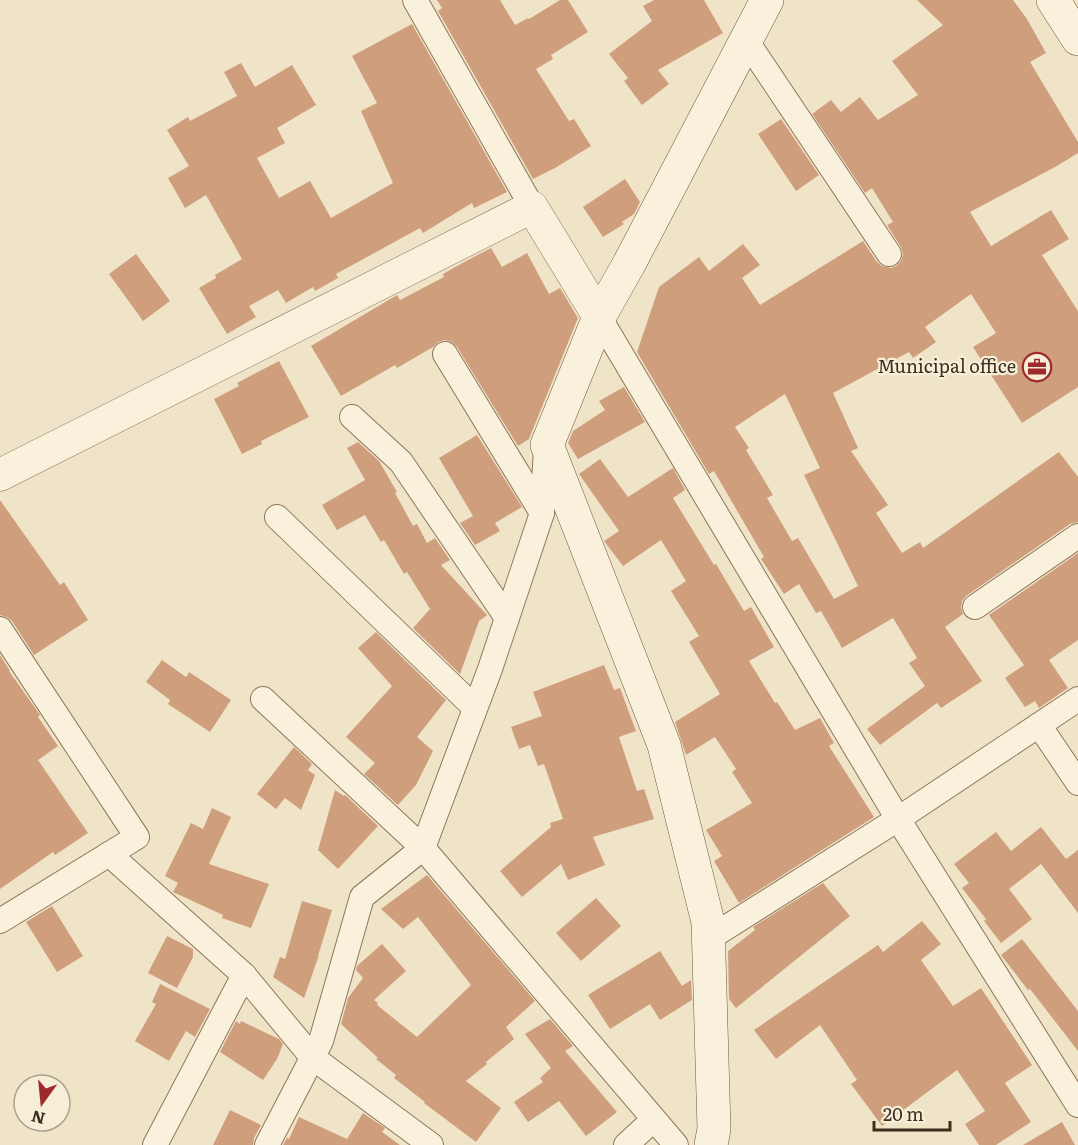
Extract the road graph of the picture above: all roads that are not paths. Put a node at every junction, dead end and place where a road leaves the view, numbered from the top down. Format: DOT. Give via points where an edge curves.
graph roads {
  1 [pos="415,0"];
  2 [pos="767,0"];
  3 [pos="1053,0"];
  4 [pos="1078,39"];
  5 [pos="746,40"];
  6 [pos="531,207"];
  7 [pos="889,254"];
  8 [pos="599,317"];
  9 [pos="445,354"];
  10 [pos="352,417"];
  11 [pos="547,445"];
  12 [pos="0,475"];
  13 [pos="543,513"];
  14 [pos="277,517"];
  15 [pos="1078,536"];
  16 [pos="975,607"];
  17 [pos="507,618"];
  18 [pos="0,629"];
  19 [pos="8,658"];
  20 [pos="263,699"];
  21 [pos="1078,699"];
  22 [pos="474,707"];
  23 [pos="1039,725"];
  24 [pos="1078,783"];
  25 [pos="898,819"];
  26 [pos="423,848"];
  27 [pos="109,854"];
  28 [pos="0,921"];
  29 [pos="708,939"];
  30 [pos="244,975"];
  31 [pos="312,1057"];
  32 [pos="1078,1105"];
  33 [pos="653,1120"];
  34 [pos="155,1145"];
  35 [pos="267,1145"];
  36 [pos="431,1145"];
  37 [pos="626,1145"];
  38 [pos="676,1145"];
  39 [pos="711,1145"];
  1 -- 6 [label="street"];
  2 -- 5 [label="main road"];
  3 -- 4 [label="main road"];
  5 -- 7 [label="street"];
  5 -- 8 [label="main road"];
  6 -- 8 [label="street"];
  6 -- 12 [label="street"];
  8 -- 11 [label="main road"];
  8 -- 25 [label="street"];
  9 -- 13 [label="street"];
  10 -- 17 [label="street" via="401,462"];
  11 -- 13 [label="street"];
  11 -- 29 [label="main road" via="664,745 708,922"];
  13 -- 17 [label="street"];
  14 -- 22 [label="street"];
  15 -- 16 [label="street"];
  17 -- 22 [label="street"];
  18 -- 19 [label="street"];
  19 -- 27 [label="street" via="137,837"];
  20 -- 26 [label="street"];
  21 -- 23 [label="street"];
  22 -- 26 [label="street"];
  23 -- 24 [label="street"];
  23 -- 25 [label="street"];
  25 -- 29 [label="street"];
  25 -- 32 [label="street"];
  26 -- 31 [label="street" via="362,897 321,1041"];
  26 -- 33 [label="street"];
  27 -- 28 [label="street"];
  27 -- 30 [label="street"];
  29 -- 39 [label="main road" via="714,1129"];
  30 -- 31 [label="street"];
  30 -- 34 [label="street"];
  31 -- 35 [label="street"];
  31 -- 36 [label="street"];
  33 -- 37 [label="street"];
  33 -- 38 [label="street"];
}
